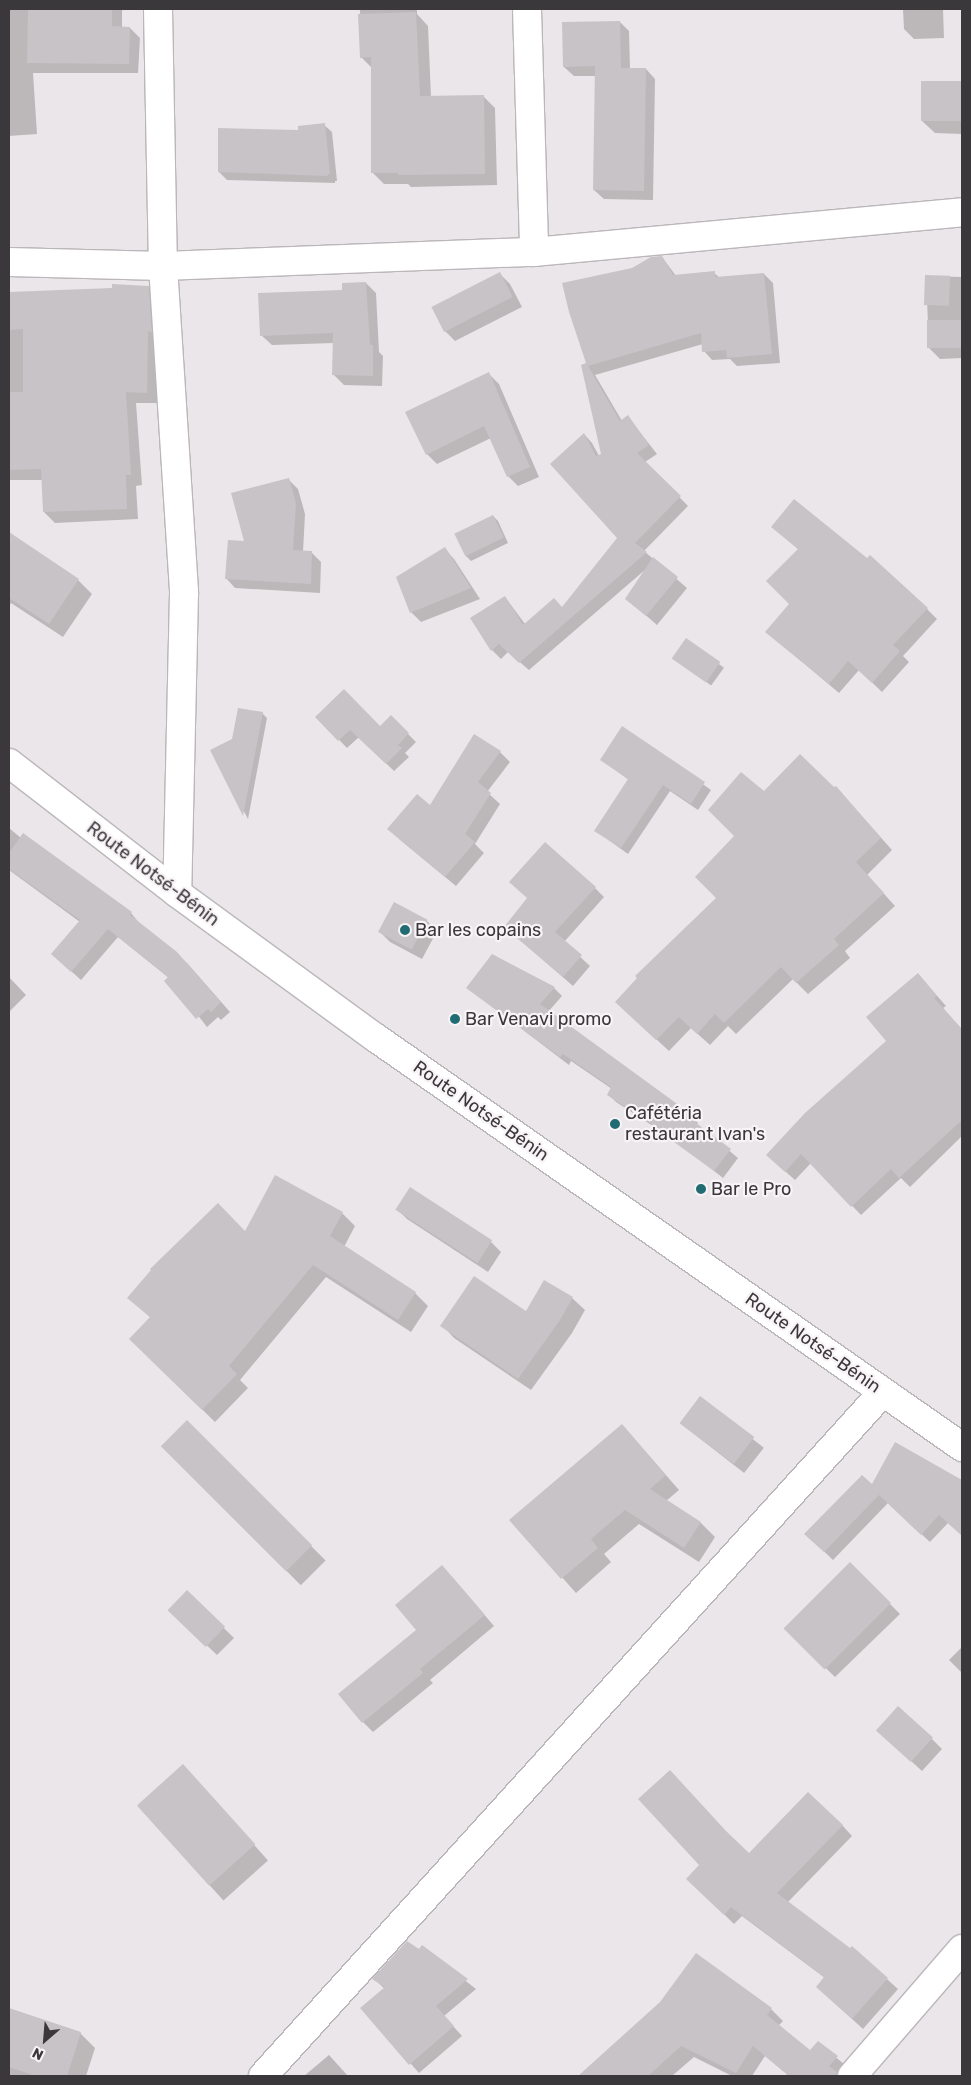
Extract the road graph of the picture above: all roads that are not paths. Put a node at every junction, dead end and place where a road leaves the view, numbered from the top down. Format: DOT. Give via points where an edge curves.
graph roads {
  1 [pos="158,9"];
  2 [pos="527,9"];
  3 [pos="962,212"];
  4 [pos="534,252"];
  5 [pos="9,262"];
  6 [pos="163,266"];
  7 [pos="9,763"];
  8 [pos="177,893"];
  9 [pos="884,1392"];
  10 [pos="962,1447"];
  11 [pos="962,1949"];
  12 [pos="263,2076"];
  13 [pos="852,2076"];
  1 -- 6 [label="street"];
  2 -- 4 [label="street"];
  3 -- 4 [label="street"];
  4 -- 6 [label="street"];
  5 -- 6 [label="street"];
  6 -- 8 [label="street" via="184,593"];
  7 -- 8 [label="street, Route Notsé-Bénin"];
  8 -- 9 [label="street, Route Notsé-Bénin" via="384,1044"];
  9 -- 10 [label="street, Route Notsé-Bénin"];
  9 -- 12 [label="street"];
  11 -- 13 [label="street"];
}
